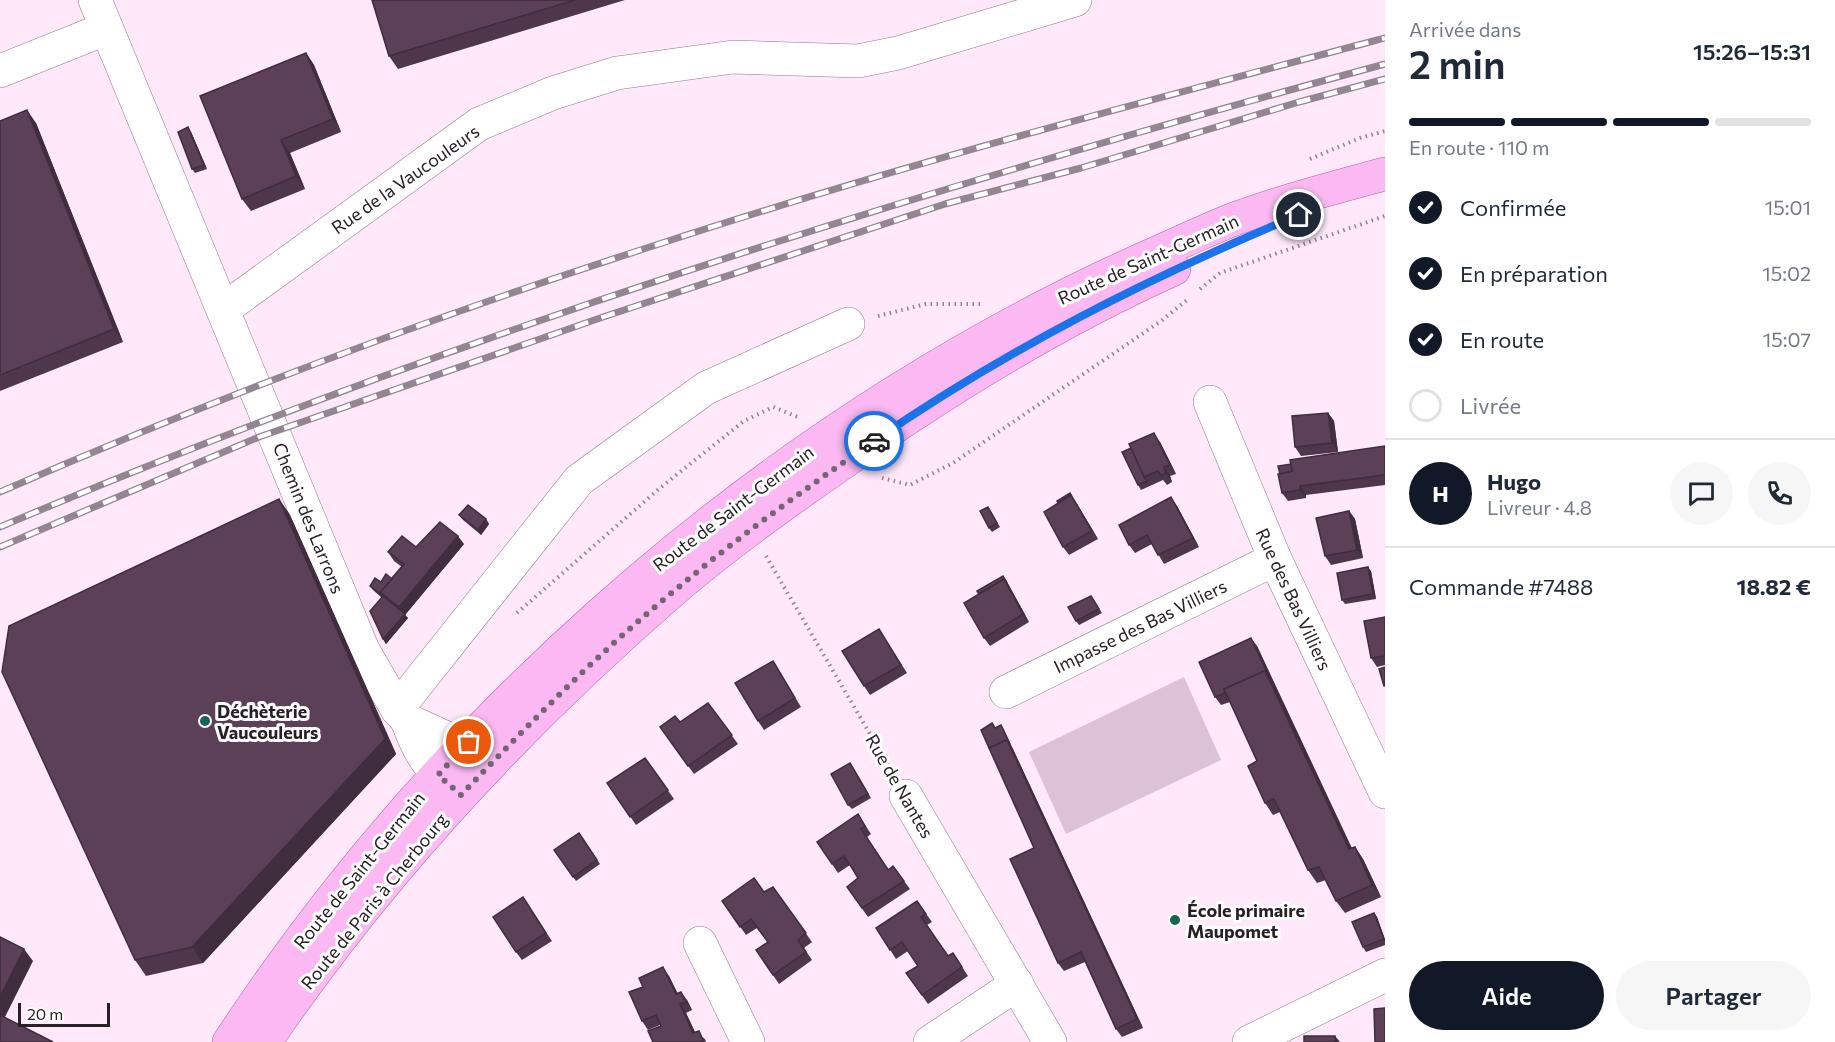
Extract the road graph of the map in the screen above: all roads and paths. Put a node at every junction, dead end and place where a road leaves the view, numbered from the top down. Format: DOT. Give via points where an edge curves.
graph roads {
  1 [pos="1075,0"];
  2 [pos="100,14"];
  3 [pos="0,71"];
  4 [pos="1385,177"];
  5 [pos="1385,216"];
  6 [pos="224,309"];
  7 [pos="848,324"];
  8 [pos="1210,402"];
  9 [pos="798,417"];
  10 [pos="882,478"];
  11 [pos="312,525"];
  12 [pos="750,530"];
  13 [pos="281,540"];
  14 [pos="1275,559"];
  15 [pos="508,620"];
  16 [pos="374,691"];
  17 [pos="1006,692"];
  18 [pos="475,758"];
  19 [pos="449,785"];
  20 [pos="1385,792"];
  21 [pos="906,796"];
  22 [pos="700,943"];
  23 [pos="1385,975"];
  24 [pos="1017,984"];
  25 [pos="229,1042"];
  26 [pos="265,1042"];
  27 [pos="748,1042"];
  28 [pos="930,1042"];
  29 [pos="1050,1042"];
  30 [pos="1249,1042"];
  1 -- 6 [label="street, Rue de la Vaucouleurs" via="858,61 733,57 617,73 553,93 479,124"];
  2 -- 3 [label="street"];
  2 -- 6 [label="street"];
  4 -- 12 [label="main road" via="1157,277 1062,325 915,413"];
  4 -- 18 [label="main road, Route de Saint-Germain" via="1297,198 1219,226 1023,317 903,386 776,473 673,551 526,684"];
  5 -- 10 [label="path" via="1220,273 1161,321 954,463 910,485"];
  6 -- 11 [label="street, Chemin des Larrons"];
  7 -- 16 [label="street" via="706,388 579,480"];
  8 -- 14 [label="street, Rue des Bas Villiers"];
  9 -- 15 [label="path" via="773,407 744,421"];
  11 -- 13 [label="street"];
  11 -- 16 [label="street, Chemin des Larrons"];
  12 -- 18 [label="main road"];
  12 -- 21 [label="path, Rue de Nantes"];
  14 -- 17 [label="street, Impasse des Bas Villiers"];
  14 -- 20 [label="street, Rue des Bas Villiers"];
  16 -- 18 [label="street"];
  16 -- 19 [label="street, Chemin des Larrons"];
  18 -- 19 [label="main road, Route de Saint-Germain"];
  19 -- 25 [label="main road, Route de Saint-Germain" via="370,851 306,932"];
  19 -- 26 [label="main road, Route de Paris à Cherbourg"];
  21 -- 24 [label="street, Rue de Nantes"];
  22 -- 27 [label="street"];
  23 -- 30 [label="street"];
  24 -- 28 [label="street"];
  24 -- 29 [label="street, Rue de Nantes"];
}
